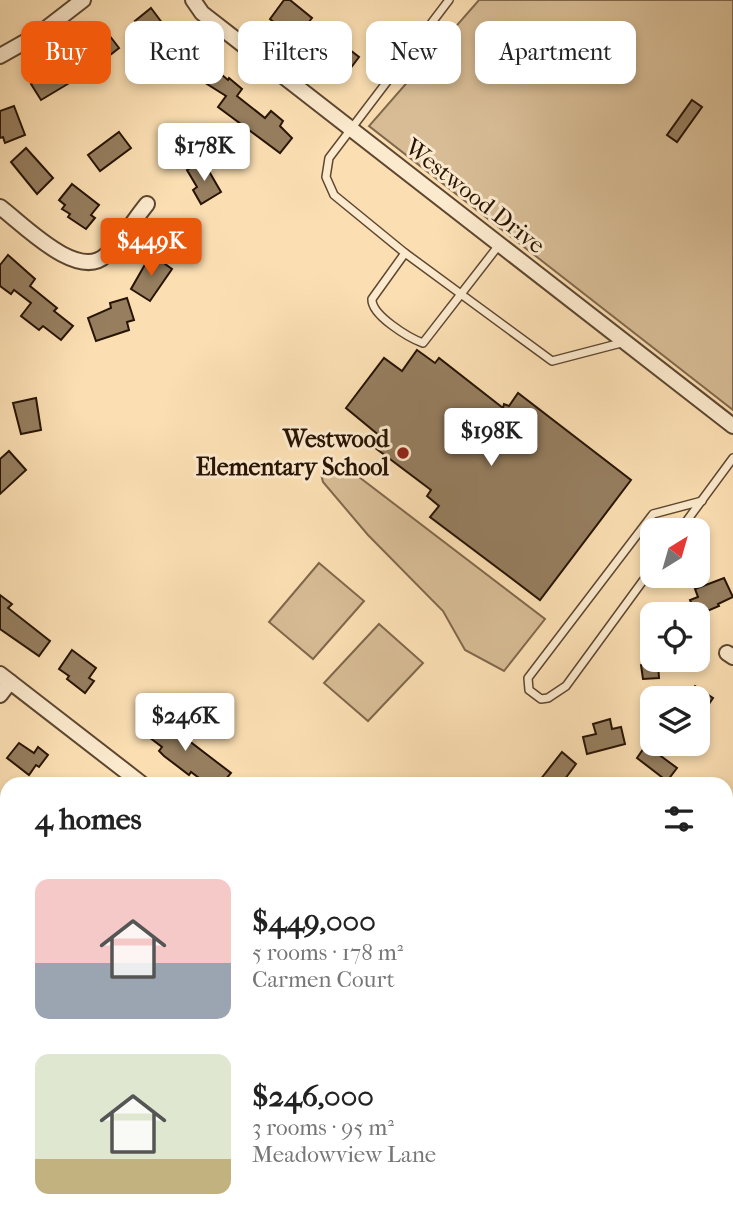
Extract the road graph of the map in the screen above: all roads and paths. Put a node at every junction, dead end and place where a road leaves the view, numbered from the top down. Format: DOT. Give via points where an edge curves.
graph roads {
  1 [pos="83,0"];
  2 [pos="193,0"];
  3 [pos="445,1"];
  4 [pos="0,56"];
  5 [pos="351,129"];
  6 [pos="147,204"];
  7 [pos="0,207"];
  8 [pos="499,244"];
  9 [pos="405,253"];
  10 [pos="462,295"];
  11 [pos="625,342"];
  12 [pos="733,426"];
  13 [pos="733,458"];
  14 [pos="702,501"];
  15 [pos="650,518"];
  16 [pos="689,518"];
  17 [pos="640,531"];
  18 [pos="640,585"];
  19 [pos="5,678"];
  20 [pos="0,695"];
  21 [pos="133,777"];
  1 -- 4 [label="street" via="39,34"];
  2 -- 5 [label="street, Westwood Drive" via="202,13"];
  3 -- 5 [label="lane"];
  5 -- 8 [label="street, Westwood Drive"];
  5 -- 9 [label="lane" via="329,158 326,177 334,195"];
  6 -- 7 [label="street" via="104,257 84,264 67,259"];
  8 -- 10 [label="lane"];
  8 -- 11 [label="street, Westwood Drive"];
  9 -- 10 [label="lane"];
  9 -- 10 [label="lane" via="372,299 376,313 423,343"];
  10 -- 11 [label="lane" via="552,361"];
  11 -- 12 [label="street, Westwood Drive"];
  13 -- 14 [label="lane"];
  14 -- 15 [label="lane"];
  14 -- 16 [label="lane"];
  17 -- 18 [label="lane" via="528,678 529,690 541,699 566,686"];
  19 -- 20 [label="street"];
  19 -- 21 [label="street"];
}
